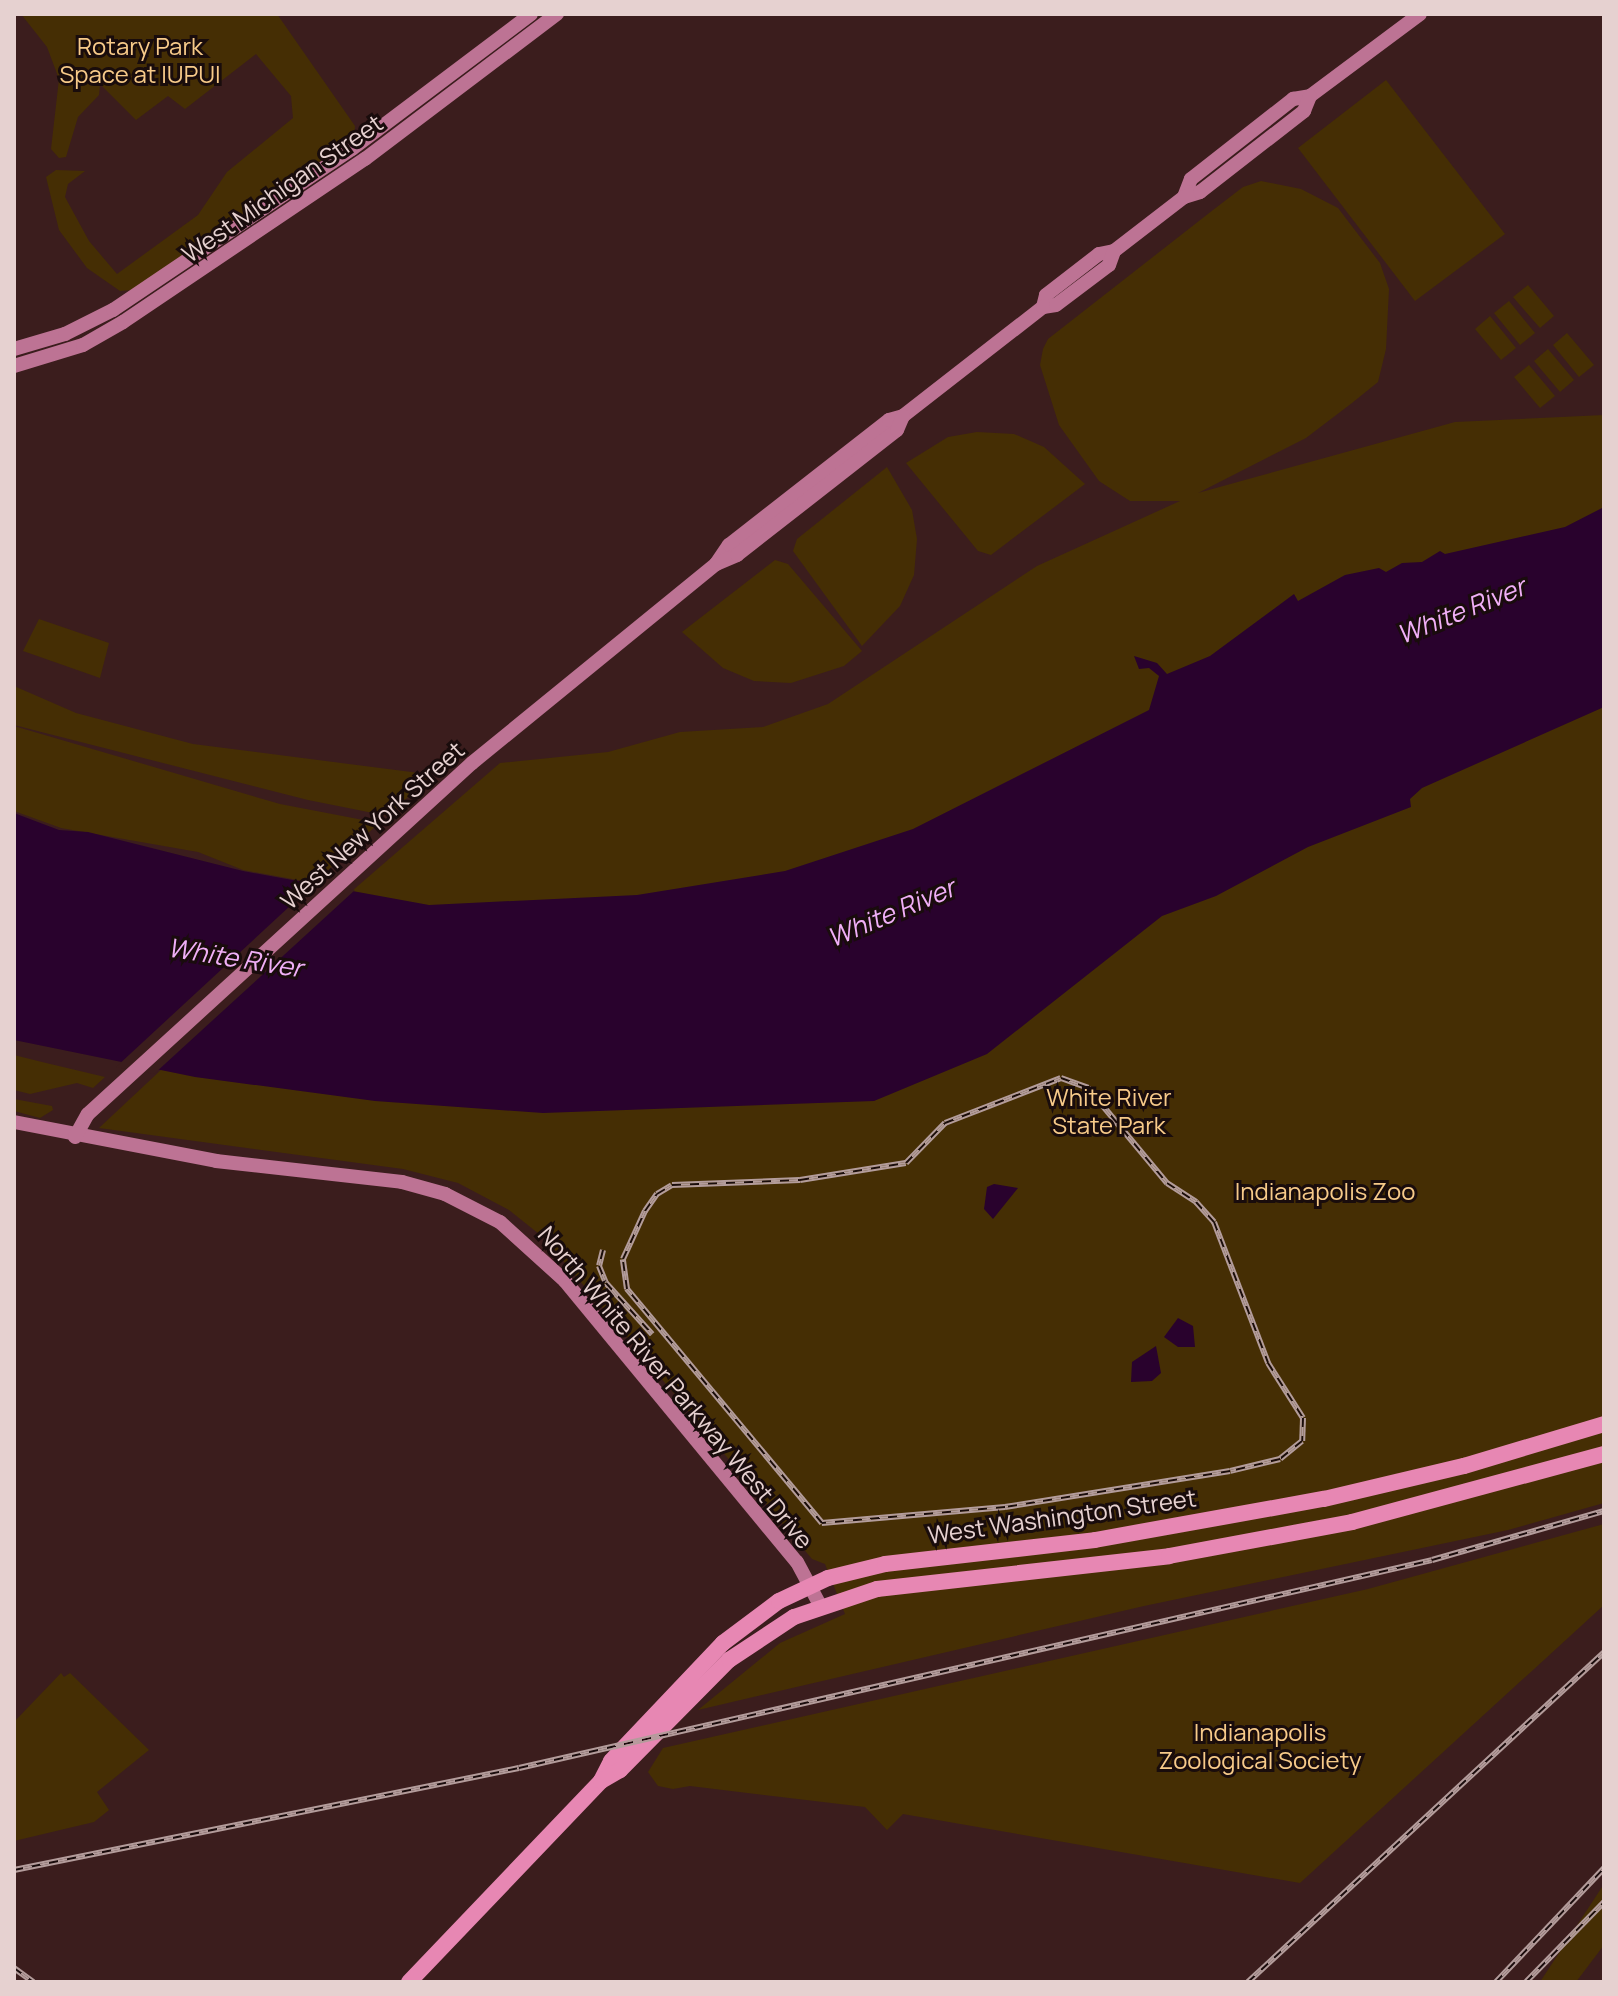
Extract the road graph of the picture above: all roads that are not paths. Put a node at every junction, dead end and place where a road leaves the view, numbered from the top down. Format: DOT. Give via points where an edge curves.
graph roads {
  1 [pos="531,14"];
  2 [pos="557,14"];
  3 [pos="1420,14"];
  4 [pos="14,349"];
  5 [pos="14,366"];
  6 [pos="14,1122"];
  7 [pos="75,1137"];
  8 [pos="1604,1424"];
  9 [pos="1604,1454"];
  10 [pos="809,1585"];
  11 [pos="820,1605"];
  12 [pos="601,1781"];
  13 [pos="409,1982"];
  1 -- 4 [label="main road, West Michigan Street" via="352,149 113,310 65,334"];
  2 -- 5 [label="main road, West Michigan Street" via="365,159 146,308 83,345"];
  3 -- 7 [label="main road, West New York Street" via="1310,96 1304,111 1200,192 1184,197 1114,251 1109,265 1056,305 1043,307 737,555 716,564 452,781 100,1103"];
  6 -- 7 [label="main road, North White River Parkway West Drive"];
  7 -- 10 [label="main road, North White River Parkway West Drive" via="216,1161 402,1182 445,1194 500,1222 565,1281 797,1562"];
  8 -- 10 [label="main road, West Washington Street" via="1464,1466 1324,1499 1095,1540 860,1568"];
  9 -- 11 [label="main road, West Washington Street" via="1451,1498 1269,1539 1100,1566 877,1589"];
  10 -- 11 [label="main road, North White River Parkway West Drive"];
  10 -- 12 [label="main road, West Washington Street" via="758,1614 723,1643 611,1761"];
  11 -- 12 [label="main road, West Washington Street" via="742,1649 620,1770"];
  12 -- 13 [label="main road, West Washington Street"];
}
